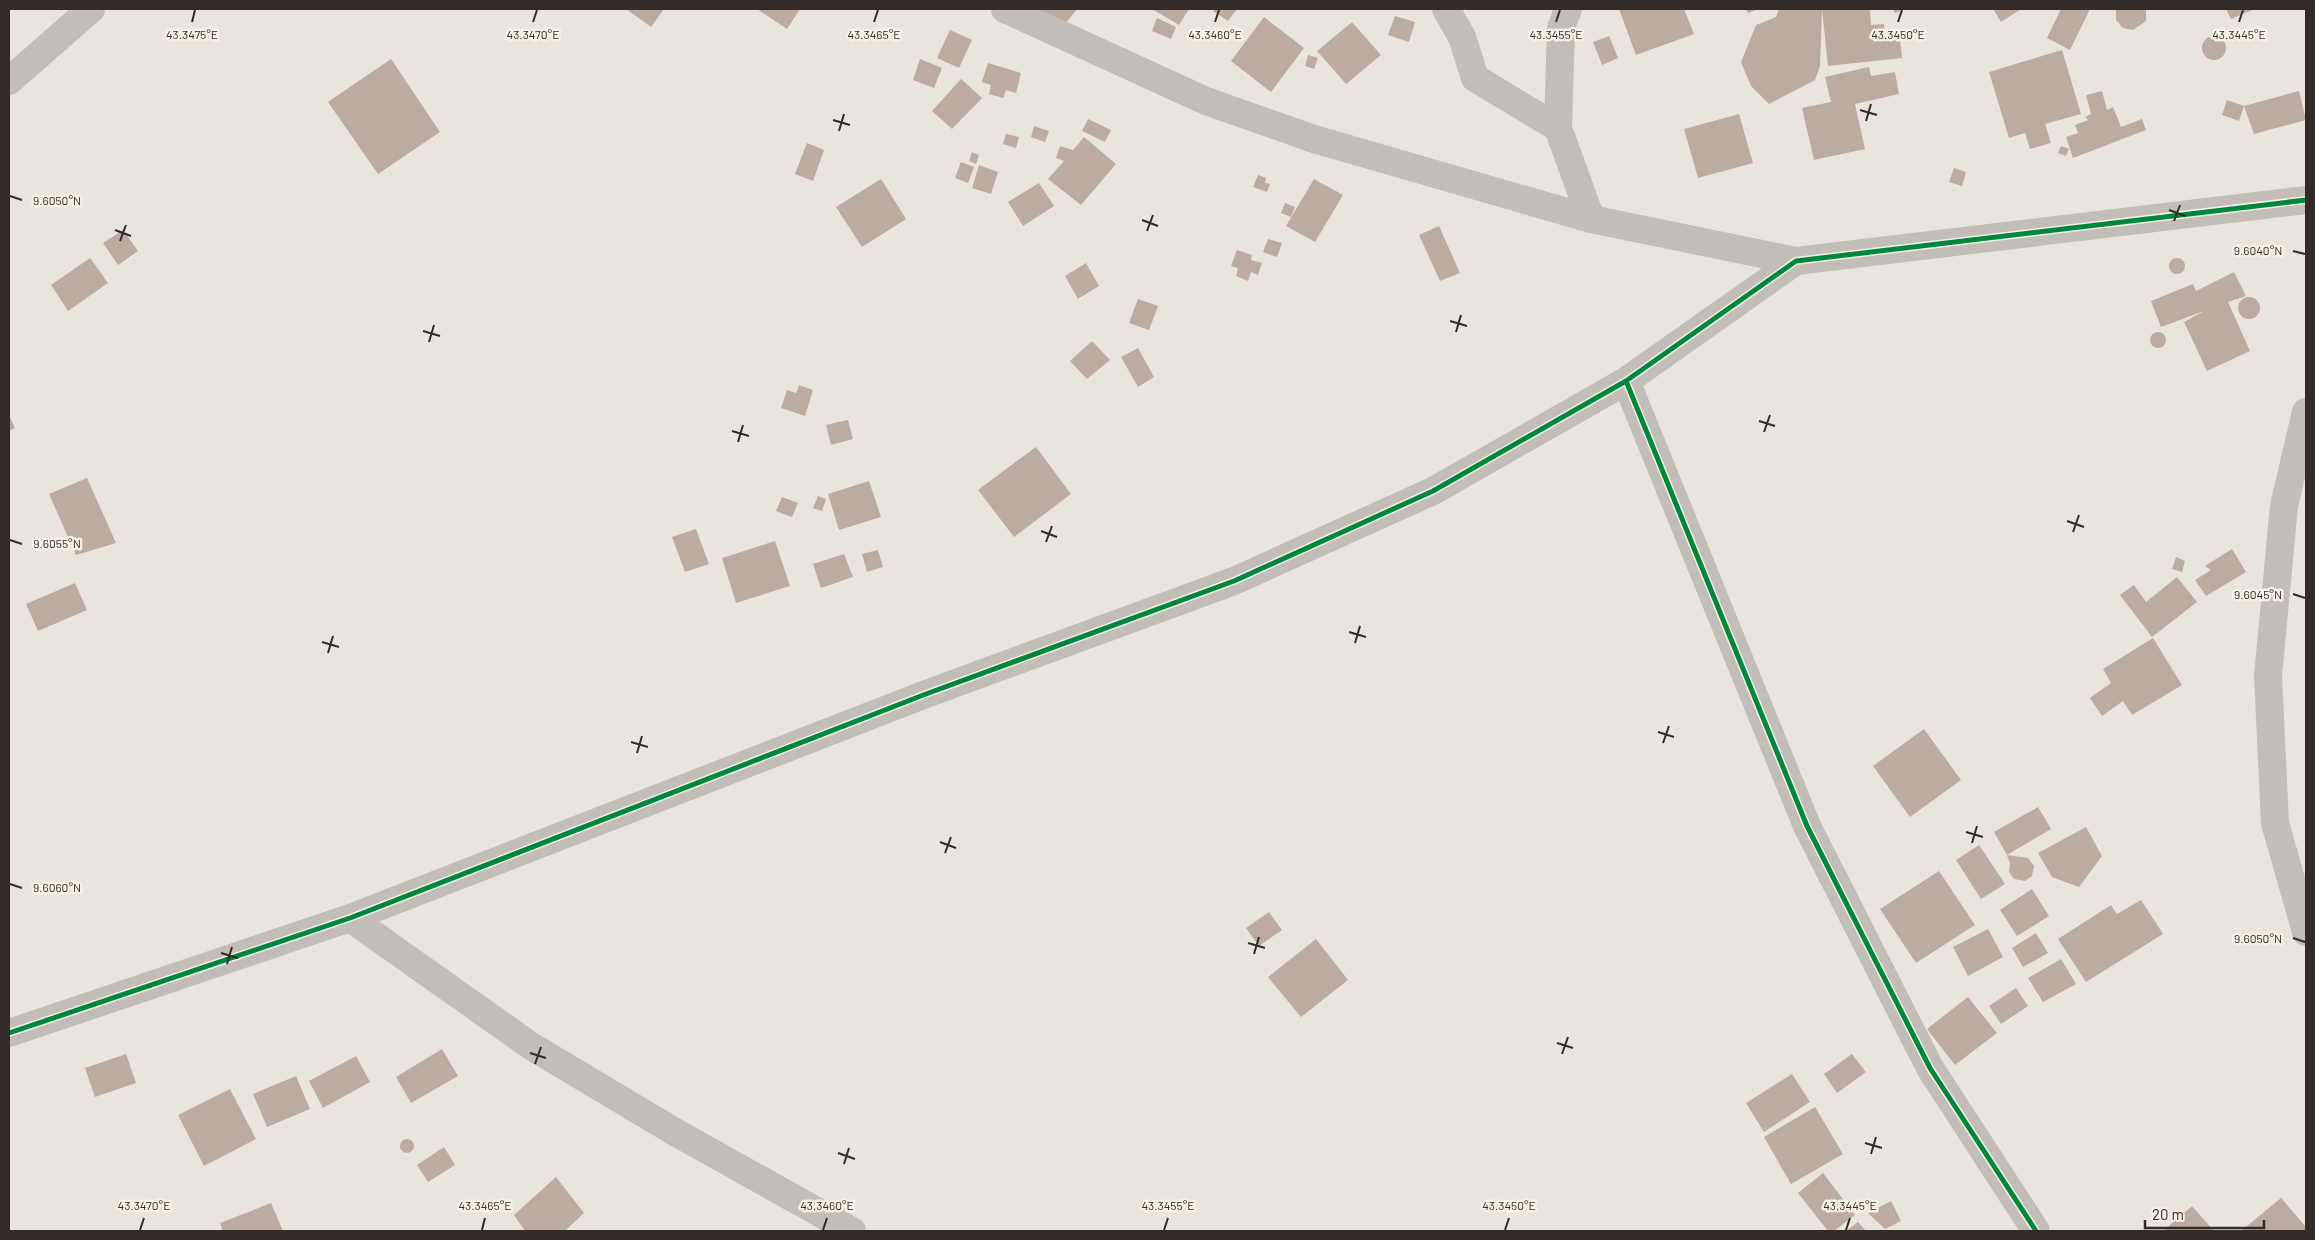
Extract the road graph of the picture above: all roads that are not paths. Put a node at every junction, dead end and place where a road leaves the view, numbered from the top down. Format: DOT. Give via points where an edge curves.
graph roads {
  1 [pos="91,9"];
  2 [pos="1005,9"];
  3 [pos="1446,9"];
  4 [pos="1568,9"];
  5 [pos="9,81"];
  6 [pos="1558,128"];
  7 [pos="2306,200"];
  8 [pos="1591,219"];
  9 [pos="1796,261"];
  10 [pos="1626,381"];
  11 [pos="2306,412"];
  12 [pos="350,918"];
  13 [pos="2306,932"];
  14 [pos="9,1033"];
  15 [pos="852,1231"];
  16 [pos="2036,1231"];
  1 -- 5 [label="street"];
  2 -- 8 [label="street" via="1215,104 1314,139"];
  3 -- 6 [label="street" via="1462,37 1475,78"];
  4 -- 6 [label="street" via="1561,28"];
  6 -- 8 [label="street"];
  7 -- 9 [label="street"];
  8 -- 9 [label="street"];
  9 -- 10 [label="street"];
  10 -- 12 [label="street" via="1433,491 1234,581 926,694"];
  10 -- 16 [label="street" via="1807,826 1930,1068"];
  11 -- 13 [label="street" via="2284,506 2268,676 2275,823"];
  12 -- 14 [label="street"];
  12 -- 15 [label="street" via="531,1046 675,1132"];
}
